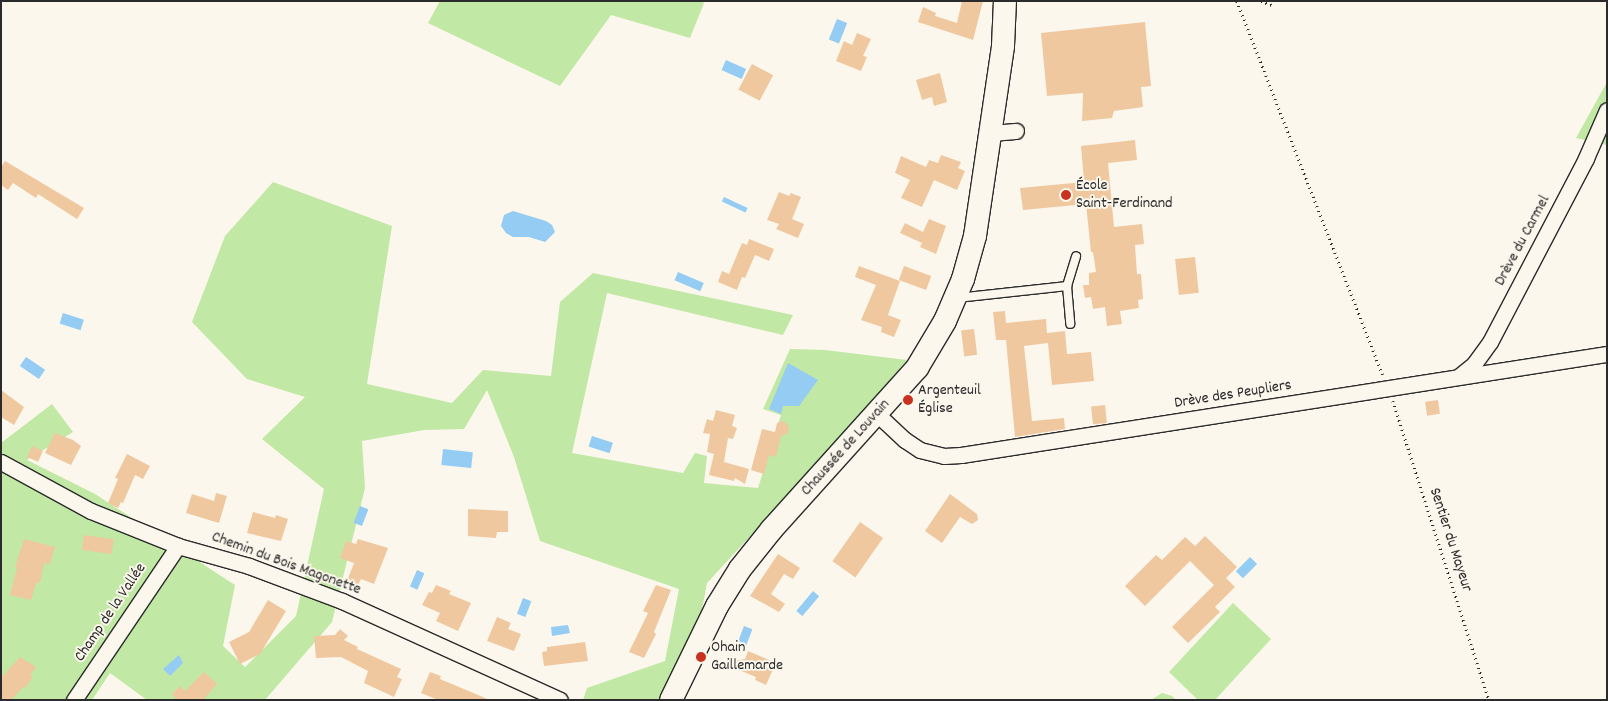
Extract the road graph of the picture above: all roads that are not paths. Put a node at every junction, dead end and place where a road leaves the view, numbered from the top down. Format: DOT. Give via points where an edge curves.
graph roads {
  1 [pos="1005,1"];
  2 [pos="1607,110"];
  3 [pos="1016,131"];
  4 [pos="991,133"];
  5 [pos="1076,256"];
  6 [pos="1067,286"];
  7 [pos="956,298"];
  8 [pos="1070,324"];
  9 [pos="1607,354"];
  10 [pos="1457,378"];
  11 [pos="877,414"];
  12 [pos="1,462"];
  13 [pos="178,546"];
  14 [pos="74,700"];
  15 [pos="560,700"];
  16 [pos="671,700"];
  1 -- 4 [label="main road, Chaussée de Louvain" via="1003,46"];
  2 -- 10 [label="street, Drève du Carmel" via="1586,158 1490,342 1474,364"];
  3 -- 4 [label="street"];
  4 -- 7 [label="main road, Chaussée de Louvain" via="975,236"];
  5 -- 6 [label="lane"];
  6 -- 7 [label="lane"];
  6 -- 8 [label="lane"];
  7 -- 11 [label="main road, Chaussée de Louvain" via="918,368"];
  9 -- 10 [label="street, Drève des Peupliers"];
  10 -- 11 [label="street, Drève des Peupliers" via="956,456 920,450"];
  11 -- 16 [label="main road, Chaussée de Louvain" via="740,569 717,606"];
  12 -- 13 [label="street, Chemin du Bois Magonette" via="90,511"];
  13 -- 14 [label="street, Champ de la Vallée"];
  13 -- 15 [label="street, Chemin du Bois Magonette" via="233,561 333,597"];
}
